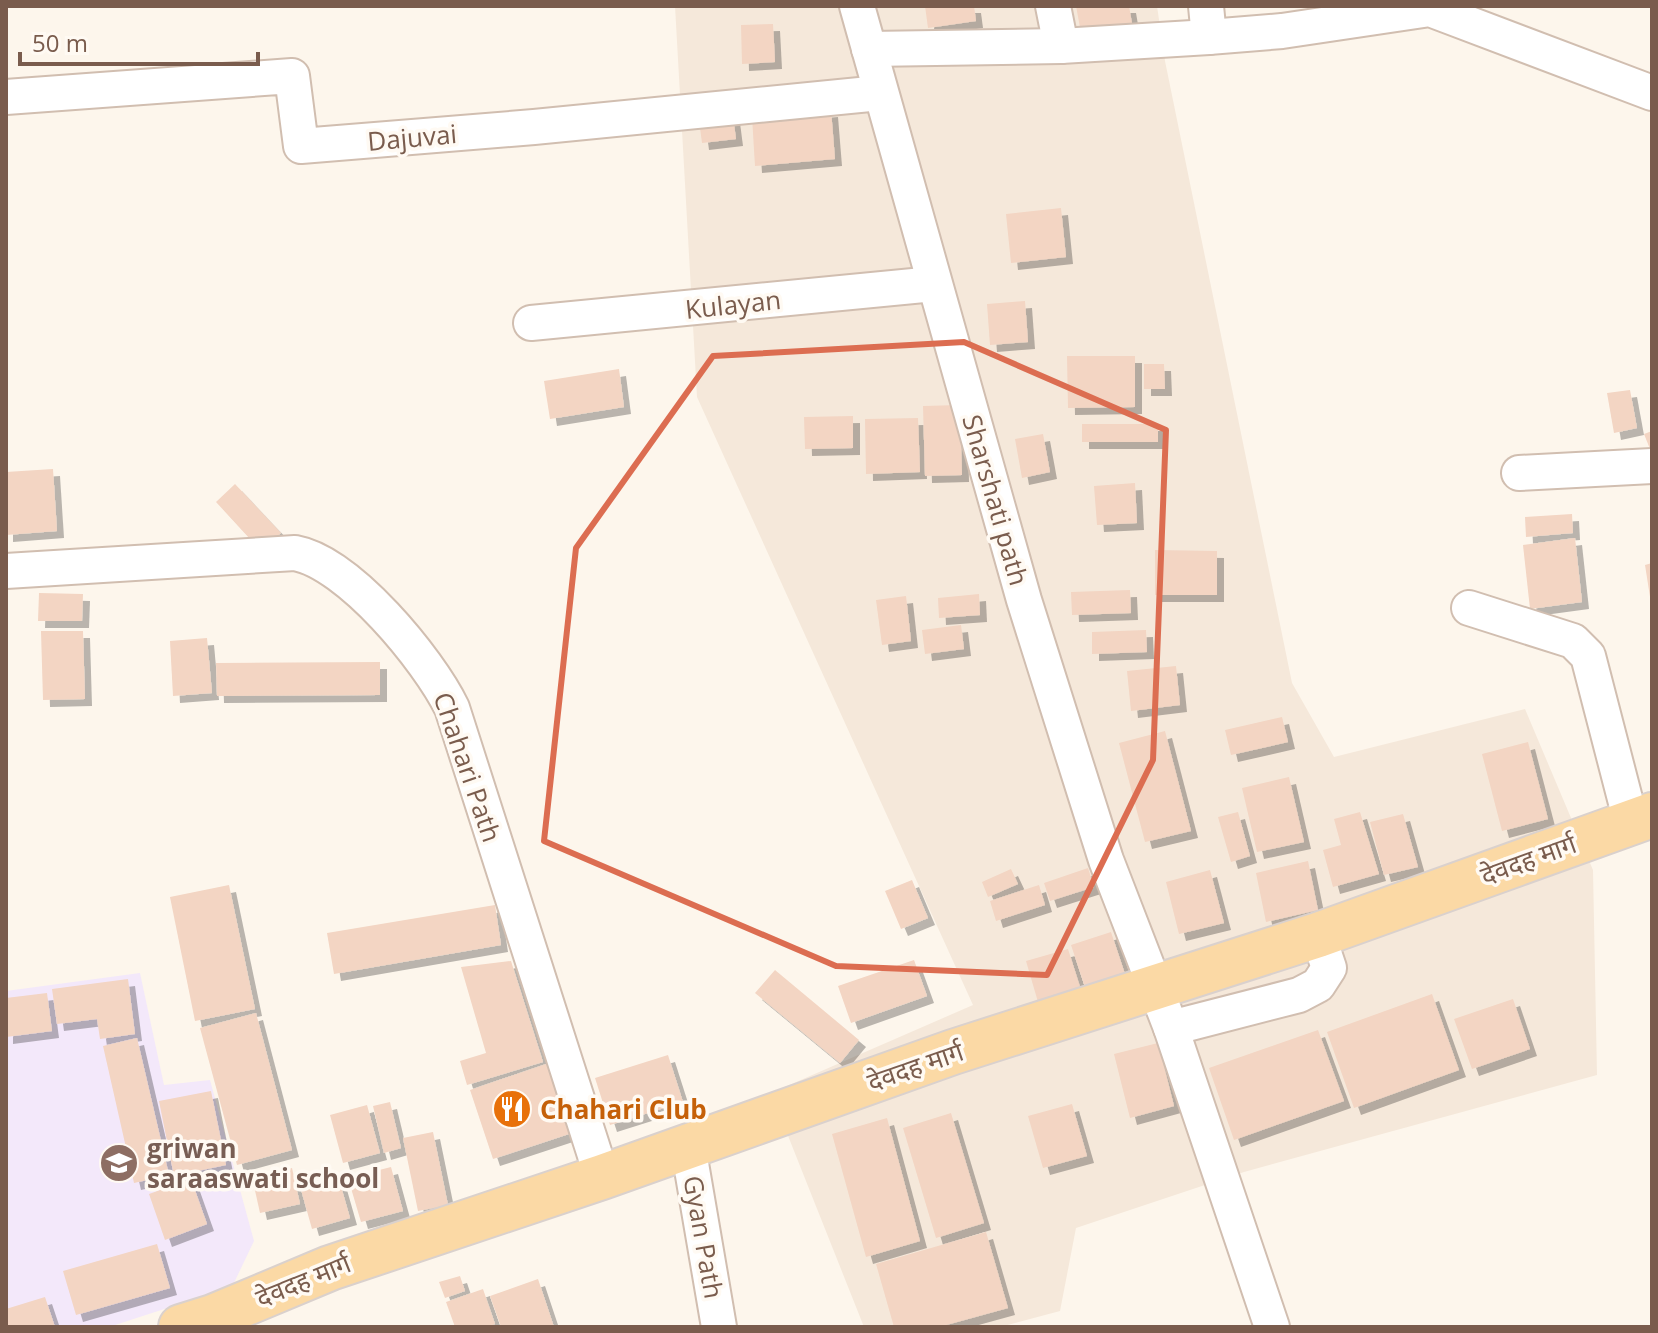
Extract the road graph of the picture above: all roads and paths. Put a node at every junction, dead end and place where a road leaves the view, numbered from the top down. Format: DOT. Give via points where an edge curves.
graph roads {
  1 [pos="857,6"];
  2 [pos="1053,6"];
  3 [pos="1431,7"];
  4 [pos="1282,18"];
  5 [pos="1207,22"];
  6 [pos="1061,46"];
  7 [pos="869,49"];
  8 [pos="880,93"];
  9 [pos="1652,93"];
  10 [pos="6,97"];
  11 [pos="934,284"];
  12 [pos="531,323"];
  13 [pos="1652,466"];
  14 [pos="1519,473"];
  15 [pos="6,571"];
  16 [pos="1469,608"];
  17 [pos="1641,818"];
  18 [pos="1318,935"];
  19 [pos="1156,987"];
  20 [pos="1171,1028"];
  21 [pos="688,1146"];
  22 [pos="602,1177"];
  23 [pos="204,1324"];
  24 [pos="719,1327"];
  25 [pos="1272,1327"];
  1 -- 7 [label="street, Sharshati path"];
  2 -- 6 [label="street"];
  3 -- 4 [label="street"];
  3 -- 9 [label="street"];
  4 -- 5 [label="street"];
  5 -- 6 [label="street"];
  6 -- 7 [label="street"];
  7 -- 8 [label="street, Sharshati path"];
  8 -- 10 [label="street, Dajuvai" via="301,146 292,76"];
  8 -- 11 [label="street, Sharshati path"];
  11 -- 12 [label="street, Kulayan"];
  11 -- 19 [label="street, Sharshati path" via="1024,600 1106,860"];
  13 -- 14 [label="street"];
  15 -- 22 [label="street, Chahari Path" via="295,553 328,567 387,617 432,671 452,708"];
  16 -- 17 [label="street" via="1581,647"];
  17 -- 18 [label="main road, देवदह मार्ग"];
  18 -- 19 [label="main road, देवदह मार्ग"];
  18 -- 20 [label="street" via="1329,968 1318,985 1299,995"];
  19 -- 20 [label="street, Sharshati path"];
  19 -- 21 [label="main road, देवदह मार्ग"];
  20 -- 25 [label="street, Sharshati path"];
  21 -- 22 [label="main road, देवदह मार्ग"];
  21 -- 24 [label="street, Gyan Path"];
  22 -- 23 [label="main road, देवदह मार्ग" via="330,1268"];
}
